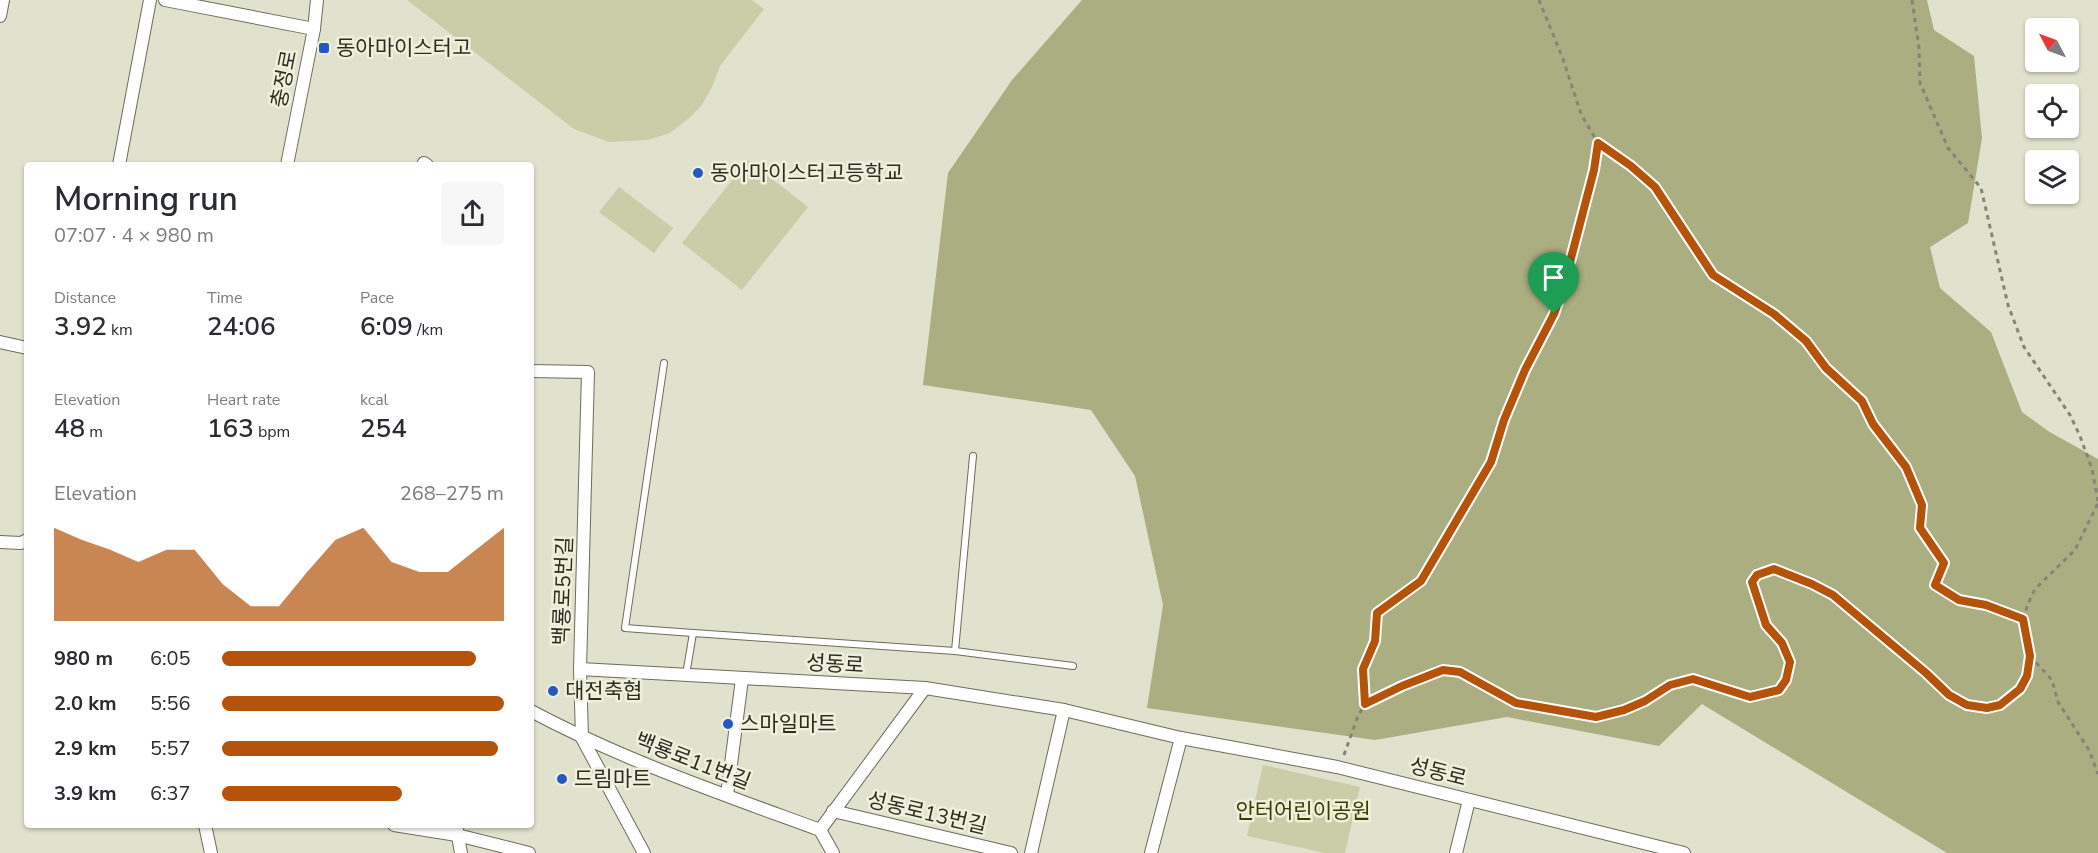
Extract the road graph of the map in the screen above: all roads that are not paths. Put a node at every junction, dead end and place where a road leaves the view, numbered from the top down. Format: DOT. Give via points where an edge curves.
graph roads {
  1 [pos="3,0"];
  2 [pos="150,0"];
  3 [pos="165,0"];
  4 [pos="317,0"];
  5 [pos="0,16"];
  6 [pos="314,29"];
  7 [pos="120,162"];
  8 [pos="288,162"];
  9 [pos="0,342"];
  10 [pos="24,347"];
  11 [pos="664,363"];
  12 [pos="534,371"];
  13 [pos="973,456"];
  14 [pos="0,542"];
  15 [pos="24,542"];
  16 [pos="693,633"];
  17 [pos="955,651"];
  18 [pos="1073,666"];
  19 [pos="580,669"];
  20 [pos="686,675"];
  21 [pos="742,679"];
  22 [pos="925,688"];
  23 [pos="1064,710"];
  24 [pos="534,713"];
  25 [pos="582,738"];
  26 [pos="1181,738"];
  27 [pos="727,795"];
  28 [pos="1469,800"];
  29 [pos="833,811"];
  30 [pos="206,828"];
  31 [pos="431,828"];
  32 [pos="456,830"];
  33 [pos="820,830"];
  34 [pos="1647,848"];
  35 [pos="211,853"];
  36 [pos="461,853"];
  37 [pos="529,853"];
  38 [pos="644,853"];
  39 [pos="833,853"];
  40 [pos="1011,853"];
  41 [pos="1031,853"];
  42 [pos="1151,853"];
  43 [pos="1456,853"];
  44 [pos="1684,853"];
  1 -- 5 [label="street"];
  2 -- 7 [label="street"];
  3 -- 6 [label="street"];
  4 -- 6 [label="street, 충정로"];
  6 -- 8 [label="street, 충정로"];
  9 -- 10 [label="street"];
  11 -- 16 [label="lane" via="625,628"];
  12 -- 19 [label="street, 백룡로5번길" via="588,372"];
  13 -- 17 [label="lane"];
  14 -- 15 [label="street"];
  16 -- 17 [label="lane"];
  16 -- 20 [label="lane"];
  17 -- 18 [label="lane"];
  19 -- 20 [label="street, 성동로"];
  19 -- 25 [label="street, 백룡로5번길"];
  20 -- 21 [label="street, 성동로"];
  21 -- 22 [label="street, 성동로"];
  21 -- 27 [label="street"];
  22 -- 23 [label="street, 성동로"];
  22 -- 29 [label="street"];
  23 -- 26 [label="street, 성동로"];
  23 -- 41 [label="street"];
  24 -- 25 [label="street, 백룡로11번길"];
  25 -- 27 [label="street, 백룡로11번길"];
  25 -- 38 [label="street, 백룡로5번길"];
  26 -- 28 [label="street, 성동로" via="1340,768"];
  26 -- 42 [label="street"];
  27 -- 33 [label="street, 백룡로11번길"];
  28 -- 34 [label="street, 성동로"];
  28 -- 43 [label="street"];
  29 -- 33 [label="street"];
  29 -- 40 [label="street, 성동로13번길"];
  30 -- 35 [label="street"];
  31 -- 32 [label="street"];
  32 -- 36 [label="street"];
  32 -- 37 [label="street"];
  33 -- 39 [label="street"];
  34 -- 44 [label="street, 성동로"];
}
